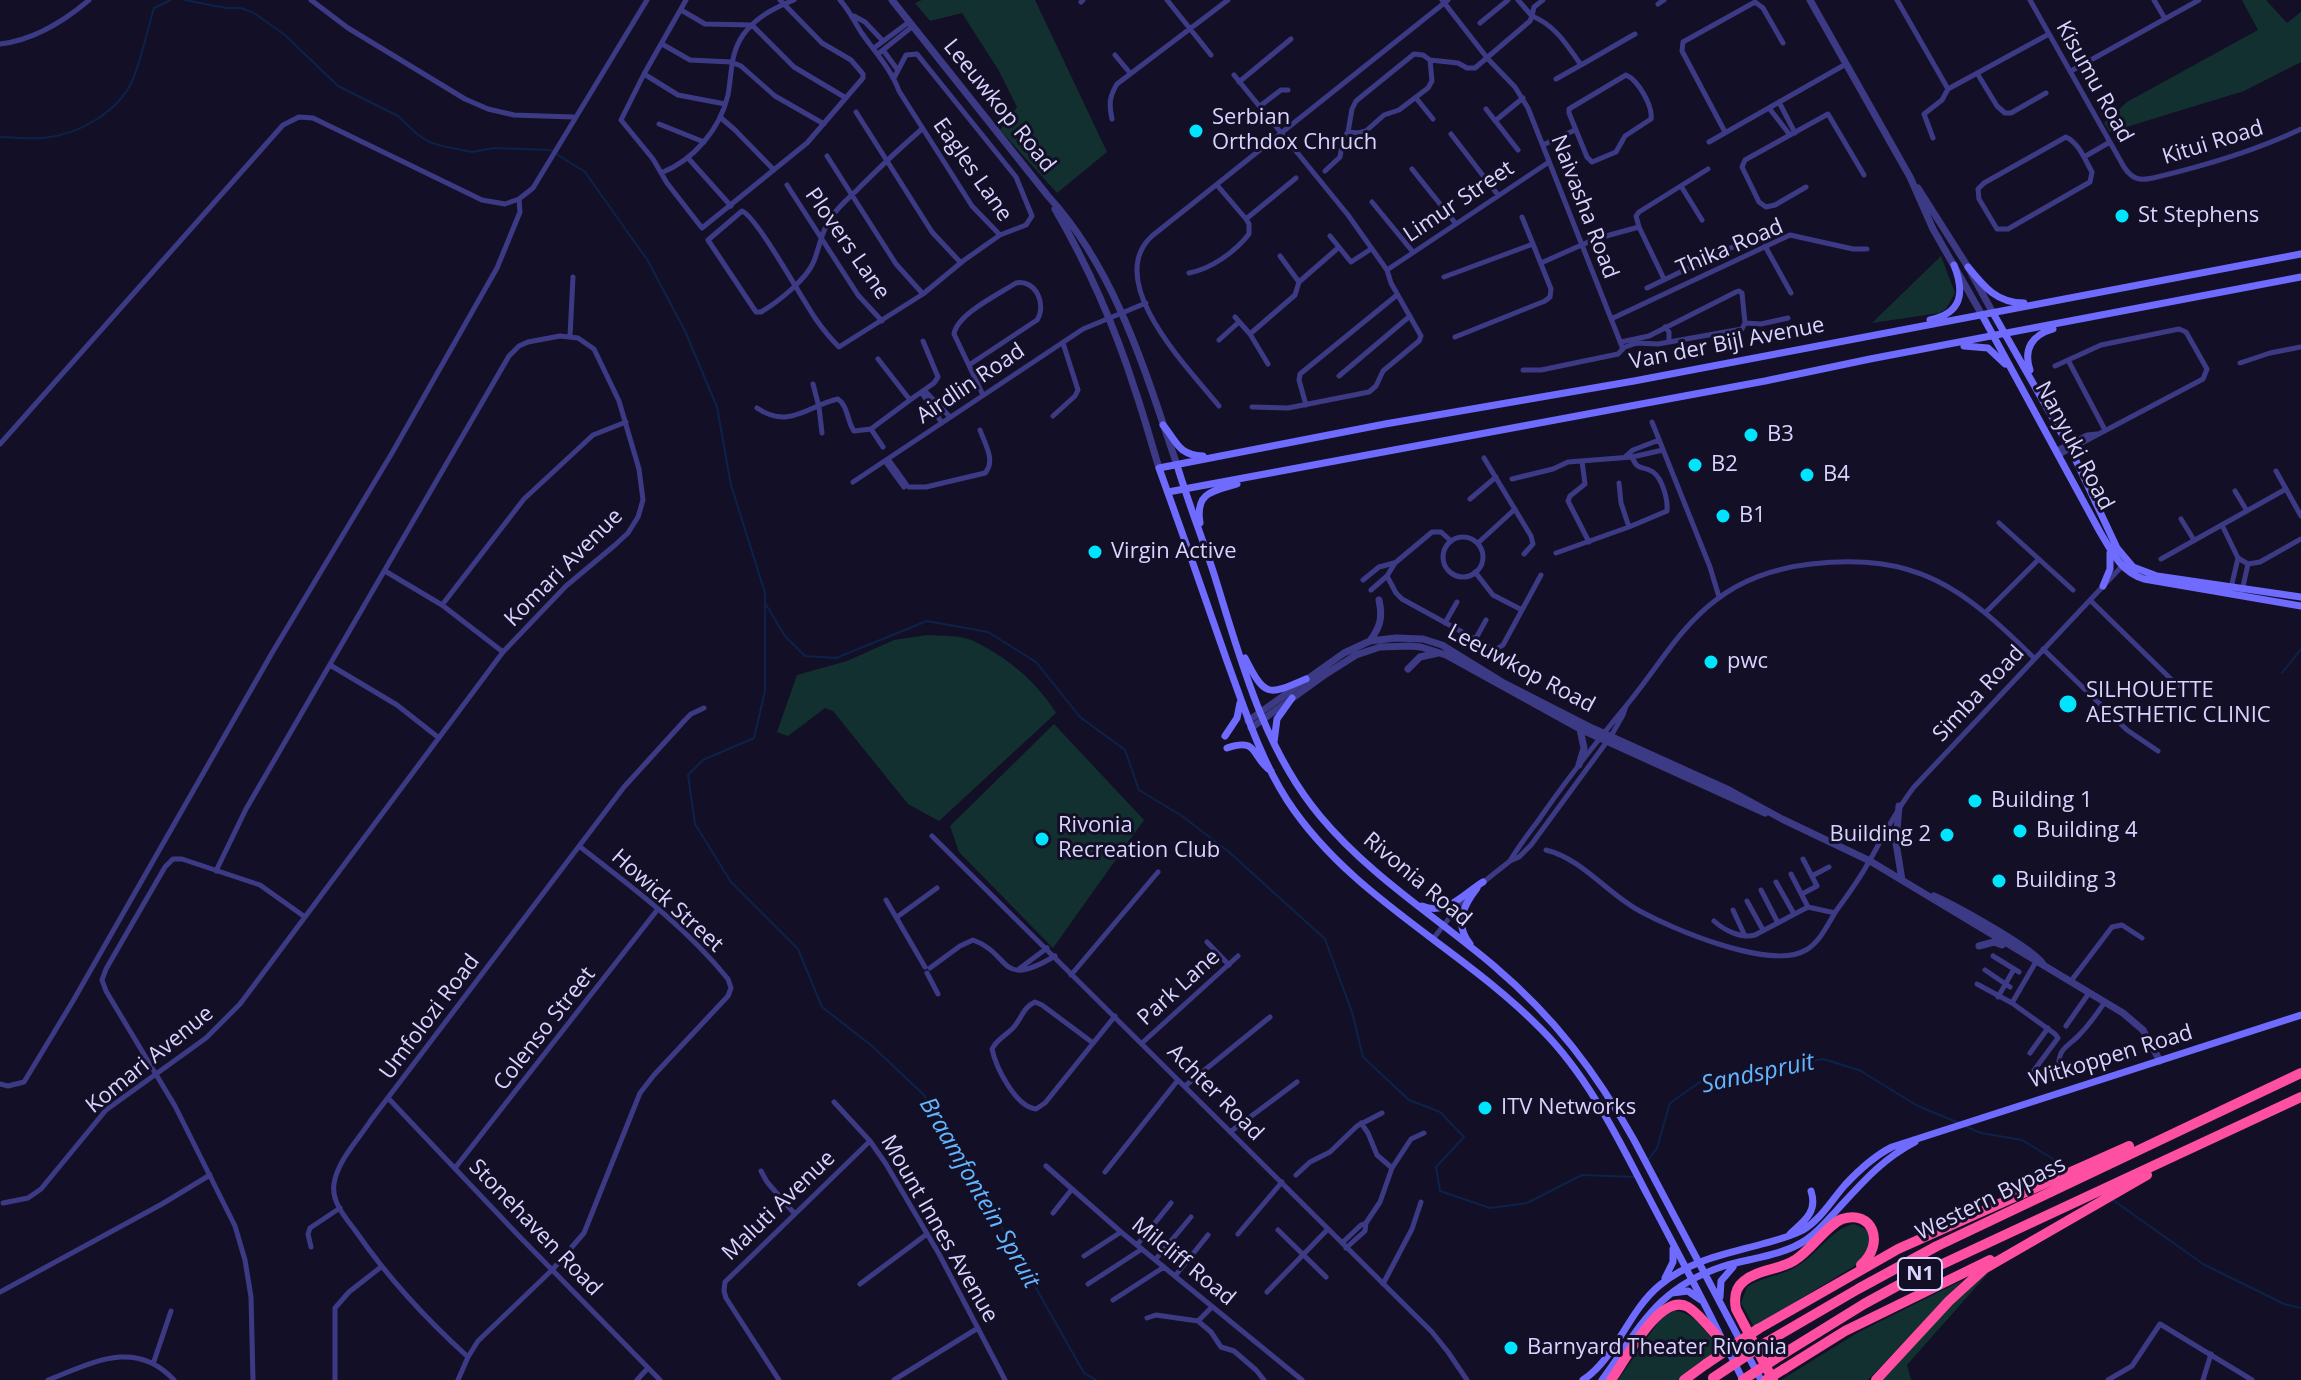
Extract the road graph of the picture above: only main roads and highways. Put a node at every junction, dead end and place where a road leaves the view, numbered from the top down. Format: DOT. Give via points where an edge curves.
graph roads {
  1 [pos="2301,254"];
  2 [pos="1954,265"];
  3 [pos="1968,267"];
  4 [pos="2301,277"];
  5 [pos="2048,302"];
  6 [pos="1993,313"];
  7 [pos="1982,315"];
  8 [pos="2086,319"];
  9 [pos="2005,333"];
  10 [pos="1866,336"];
  11 [pos="1993,336"];
  12 [pos="1926,349"];
  13 [pos="2013,370"];
  14 [pos="2039,391"];
  15 [pos="1163,425"];
  16 [pos="1211,457"];
  17 [pos="1177,465"];
  18 [pos="1159,468"];
  19 [pos="1278,473"];
  20 [pos="1184,489"];
  21 [pos="1168,492"];
  22 [pos="2107,543"];
  23 [pos="1206,549"];
  24 [pos="2124,564"];
  25 [pos="2103,586"];
  26 [pos="2241,594"];
  27 [pos="2301,597"];
  28 [pos="2301,606"];
  29 [pos="1232,631"];
  30 [pos="1306,679"];
  31 [pos="1292,698"];
  32 [pos="1241,701"];
  33 [pos="1225,736"];
  34 [pos="1274,744"];
  35 [pos="1227,748"];
  36 [pos="1273,772"];
  37 [pos="1390,886"];
  38 [pos="1491,964"];
  39 [pos="2301,1015"];
  40 [pos="2301,1073"];
  41 [pos="2301,1097"];
  42 [pos="1933,1133"];
  43 [pos="2052,1186"];
  44 [pos="1811,1191"];
  45 [pos="2076,1209"];
  46 [pos="1785,1238"];
  47 [pos="2035,1239"];
  48 [pos="1672,1242"];
  49 [pos="1699,1262"];
  50 [pos="1740,1262"];
  51 [pos="1686,1268"];
  52 [pos="1704,1273"];
  53 [pos="1848,1277"];
  54 [pos="1692,1278"];
  55 [pos="1661,1283"];
  56 [pos="1666,1296"];
  57 [pos="1705,1304"];
  58 [pos="1722,1307"];
  59 [pos="1724,1343"];
  60 [pos="1711,1379"];
  61 [pos="1583,1380"];
  62 [pos="1602,1380"];
  63 [pos="1611,1380"];
  64 [pos="1684,1380"];
  65 [pos="1743,1380"];
  66 [pos="1764,1380"];
  67 [pos="1773,1380"];
  68 [pos="1876,1380"];
  1 -- 5 [label="main road, Van der Bijl Avenue"];
  2 -- 10 [label="main road" via="1960,294 1950,313"];
  3 -- 5 [label="main road" via="2004,300"];
  4 -- 8 [label="main road, Van der Bijl Avenue"];
  5 -- 6 [label="main road, Van der Bijl Avenue"];
  6 -- 7 [label="main road, Van der Bijl Avenue"];
  6 -- 9 [label="main road, Nanyuki Road"];
  7 -- 10 [label="main road, Van der Bijl Avenue"];
  7 -- 11 [label="main road, Nanyuki Road"];
  8 -- 9 [label="main road, Van der Bijl Avenue"];
  8 -- 14 [label="main road" via="2044,331 2031,341 2027,358"];
  9 -- 11 [label="main road, Van der Bijl Avenue"];
  9 -- 14 [label="main road, Nanyuki Road"];
  10 -- 16 [label="main road, Van der Bijl Avenue"];
  11 -- 12 [label="main road, Van der Bijl Avenue"];
  11 -- 13 [label="main road, Nanyuki Road"];
  12 -- 13 [label="main road" via="1983,346"];
  12 -- 19 [label="main road, Van der Bijl Avenue"];
  13 -- 22 [label="main road, Nanyuki Road"];
  14 -- 24 [label="main road, Nanyuki Road"];
  15 -- 16 [label="main road" via="1185,453"];
  16 -- 17 [label="main road, Van der Bijl Avenue"];
  17 -- 18 [label="main road, Van der Bijl Avenue"];
  17 -- 20 [label="main road, Rivonia Road"];
  18 -- 21 [label="main road, Rivonia Road"];
  19 -- 20 [label="main road, Van der Bijl Avenue"];
  19 -- 23 [label="main road" via="1207,494 1199,514"];
  20 -- 21 [label="main road, Van der Bijl Avenue"];
  20 -- 23 [label="main road, Rivonia Road"];
  21 -- 32 [label="main road, Rivonia Road"];
  22 -- 24 [label="main road, Nanyuki Road"];
  22 -- 25 [label="main road" via="2111,565"];
  23 -- 29 [label="main road, Rivonia Road"];
  24 -- 26 [label="main road" via="2144,579"];
  26 -- 27 [label="main road"];
  26 -- 28 [label="main road"];
  29 -- 30 [label="main road" via="1263,688 1278,691"];
  29 -- 34 [label="main road, Rivonia Road"];
  31 -- 34 [label="main road" via="1277,719"];
  32 -- 33 [label="main road"];
  32 -- 36 [label="main road, Rivonia Road"];
  34 -- 37 [label="main road, Rivonia Road" via="1319,815"];
  35 -- 36 [label="main road" via="1248,745"];
  36 -- 48 [label="main road, Rivonia Road" via="1298,815 1348,872 1541,1028 1581,1078"];
  37 -- 38 [label="main road, Rivonia Road"];
  37 -- 38 [label="main road" via="1437,909 1482,883 1460,923 1466,940"];
  38 -- 49 [label="main road, Rivonia Road" via="1540,1008 1601,1084"];
  39 -- 42 [label="main road, Witkoppen Road"];
  40 -- 43 [label="highway, Western Bypass / N1"];
  41 -- 45 [label="highway"];
  42 -- 46 [label="main road, Witkoppen Road" via="1881,1153 1816,1219"];
  42 -- 50 [label="main road, Witkoppen Road" via="1886,1160 1808,1239"];
  43 -- 53 [label="highway" via="1898,1249"];
  43 -- 60 [label="highway, Western Bypass / N1, bridge" via="1858,1289"];
  44 -- 46 [label="main road" via="1811,1212"];
  45 -- 47 [label="highway"];
  45 -- 65 [label="highway, Western Bypass / N1, bridge" via="1906,1281"];
  46 -- 49 [label="main road, Witkoppen Road"];
  47 -- 66 [label="highway, bridge" via="1872,1317"];
  47 -- 68 [label="highway" via="1966,1285"];
  48 -- 51 [label="main road, Rivonia Road"];
  48 -- 55 [label="main road" via="1673,1262"];
  49 -- 51 [label="main road, Witkoppen Road"];
  49 -- 52 [label="main road, Rivonia Road"];
  50 -- 52 [label="main road, Witkoppen Road"];
  50 -- 58 [label="main road" via="1721,1281"];
  51 -- 54 [label="main road, Rivonia Road"];
  51 -- 55 [label="main road, Witkoppen Road"];
  52 -- 54 [label="main road, Witkoppen Road"];
  52 -- 58 [label="main road, Rivonia Road"];
  53 -- 64 [label="highway, bridge"];
  53 -- 67 [label="highway" via="1875,1247 1867,1224 1854,1218 1832,1226 1794,1261 1751,1276 1739,1286 1736,1309"];
  54 -- 56 [label="main road, Witkoppen Road"];
  54 -- 57 [label="main road, Rivonia Road"];
  55 -- 61 [label="main road, Witkoppen Road"];
  56 -- 57 [label="main road" via="1688,1291"];
  56 -- 62 [label="main road, Witkoppen Road"];
  57 -- 59 [label="main road, Rivonia Road"];
  58 -- 66 [label="main road, Rivonia Road"];
  59 -- 63 [label="highway" via="1692,1310 1673,1305 1656,1317"];
  59 -- 65 [label="main road, Rivonia Road"];
}
